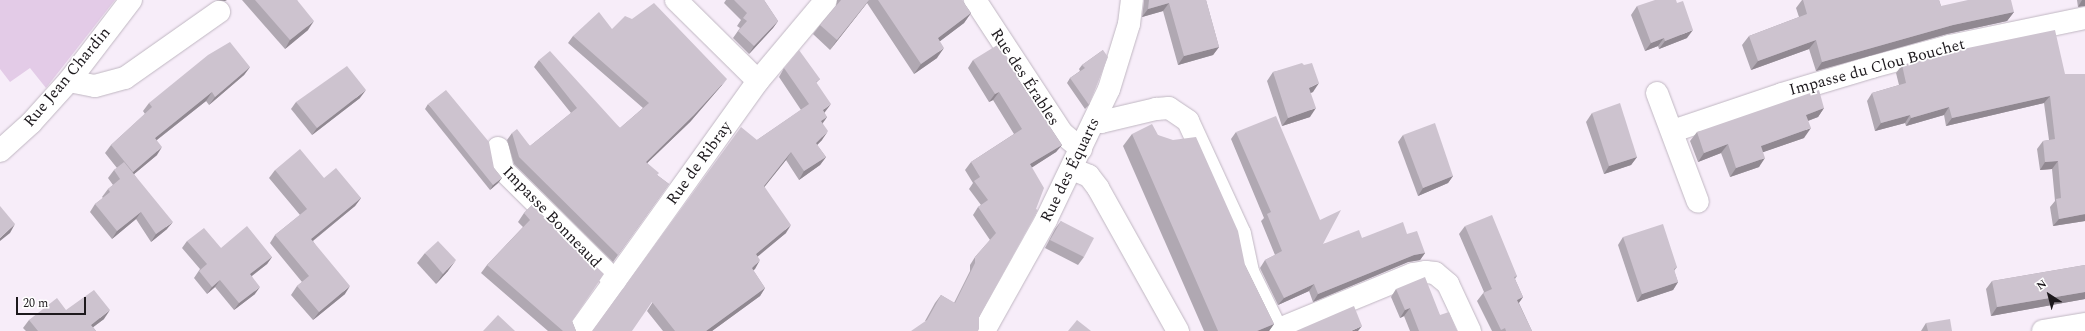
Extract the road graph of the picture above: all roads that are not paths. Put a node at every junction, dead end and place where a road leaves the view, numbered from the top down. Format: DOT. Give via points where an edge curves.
graph roads {
  1 [pos="131,0"];
  2 [pos="676,0"];
  3 [pos="826,0"];
  4 [pos="975,0"];
  5 [pos="1132,0"];
  6 [pos="219,12"];
  7 [pos="2085,18"];
  8 [pos="69,81"];
  9 [pos="758,81"];
  10 [pos="1657,93"];
  11 [pos="1094,121"];
  12 [pos="1673,131"];
  13 [pos="498,148"];
  14 [pos="1081,149"];
  15 [pos="0,151"];
  16 [pos="1072,169"];
  17 [pos="1698,202"];
  18 [pos="614,281"];
  19 [pos="2085,324"];
  20 [pos="579,331"];
  21 [pos="984,331"];
  22 [pos="1178,331"];
  23 [pos="1277,331"];
  24 [pos="1470,331"];
  25 [pos="2043,331"];
  1 -- 8 [label="street, Rue Jean Chardin"];
  2 -- 9 [label="street"];
  3 -- 9 [label="street, Rue de Ribray"];
  4 -- 14 [label="street, Rue des Érables" via="1062,133"];
  5 -- 11 [label="street, Rue des Équarts" via="1129,24 1118,65"];
  6 -- 8 [label="street" via="126,78 95,86"];
  7 -- 12 [label="street, Impasse du Clou Bouchet" via="1950,46 1872,67"];
  8 -- 15 [label="street, Rue Jean Chardin" via="31,123"];
  9 -- 18 [label="street, Rue de Ribray"];
  10 -- 12 [label="street"];
  11 -- 14 [label="street, Rue des Équarts"];
  11 -- 23 [label="street" via="1101,122 1169,108 1188,121 1240,234 1248,272"];
  12 -- 17 [label="street"];
  13 -- 18 [label="street, Impasse Bonneaud" via="503,170"];
  14 -- 16 [label="street, Rue des Équarts"];
  16 -- 21 [label="street, Rue des Équarts"];
  16 -- 22 [label="street" via="1089,176 1098,188"];
  18 -- 20 [label="street, Rue de Ribray"];
  19 -- 25 [label="street"];
  23 -- 24 [label="street" via="1413,274 1426,272 1435,273 1448,284"];
}
